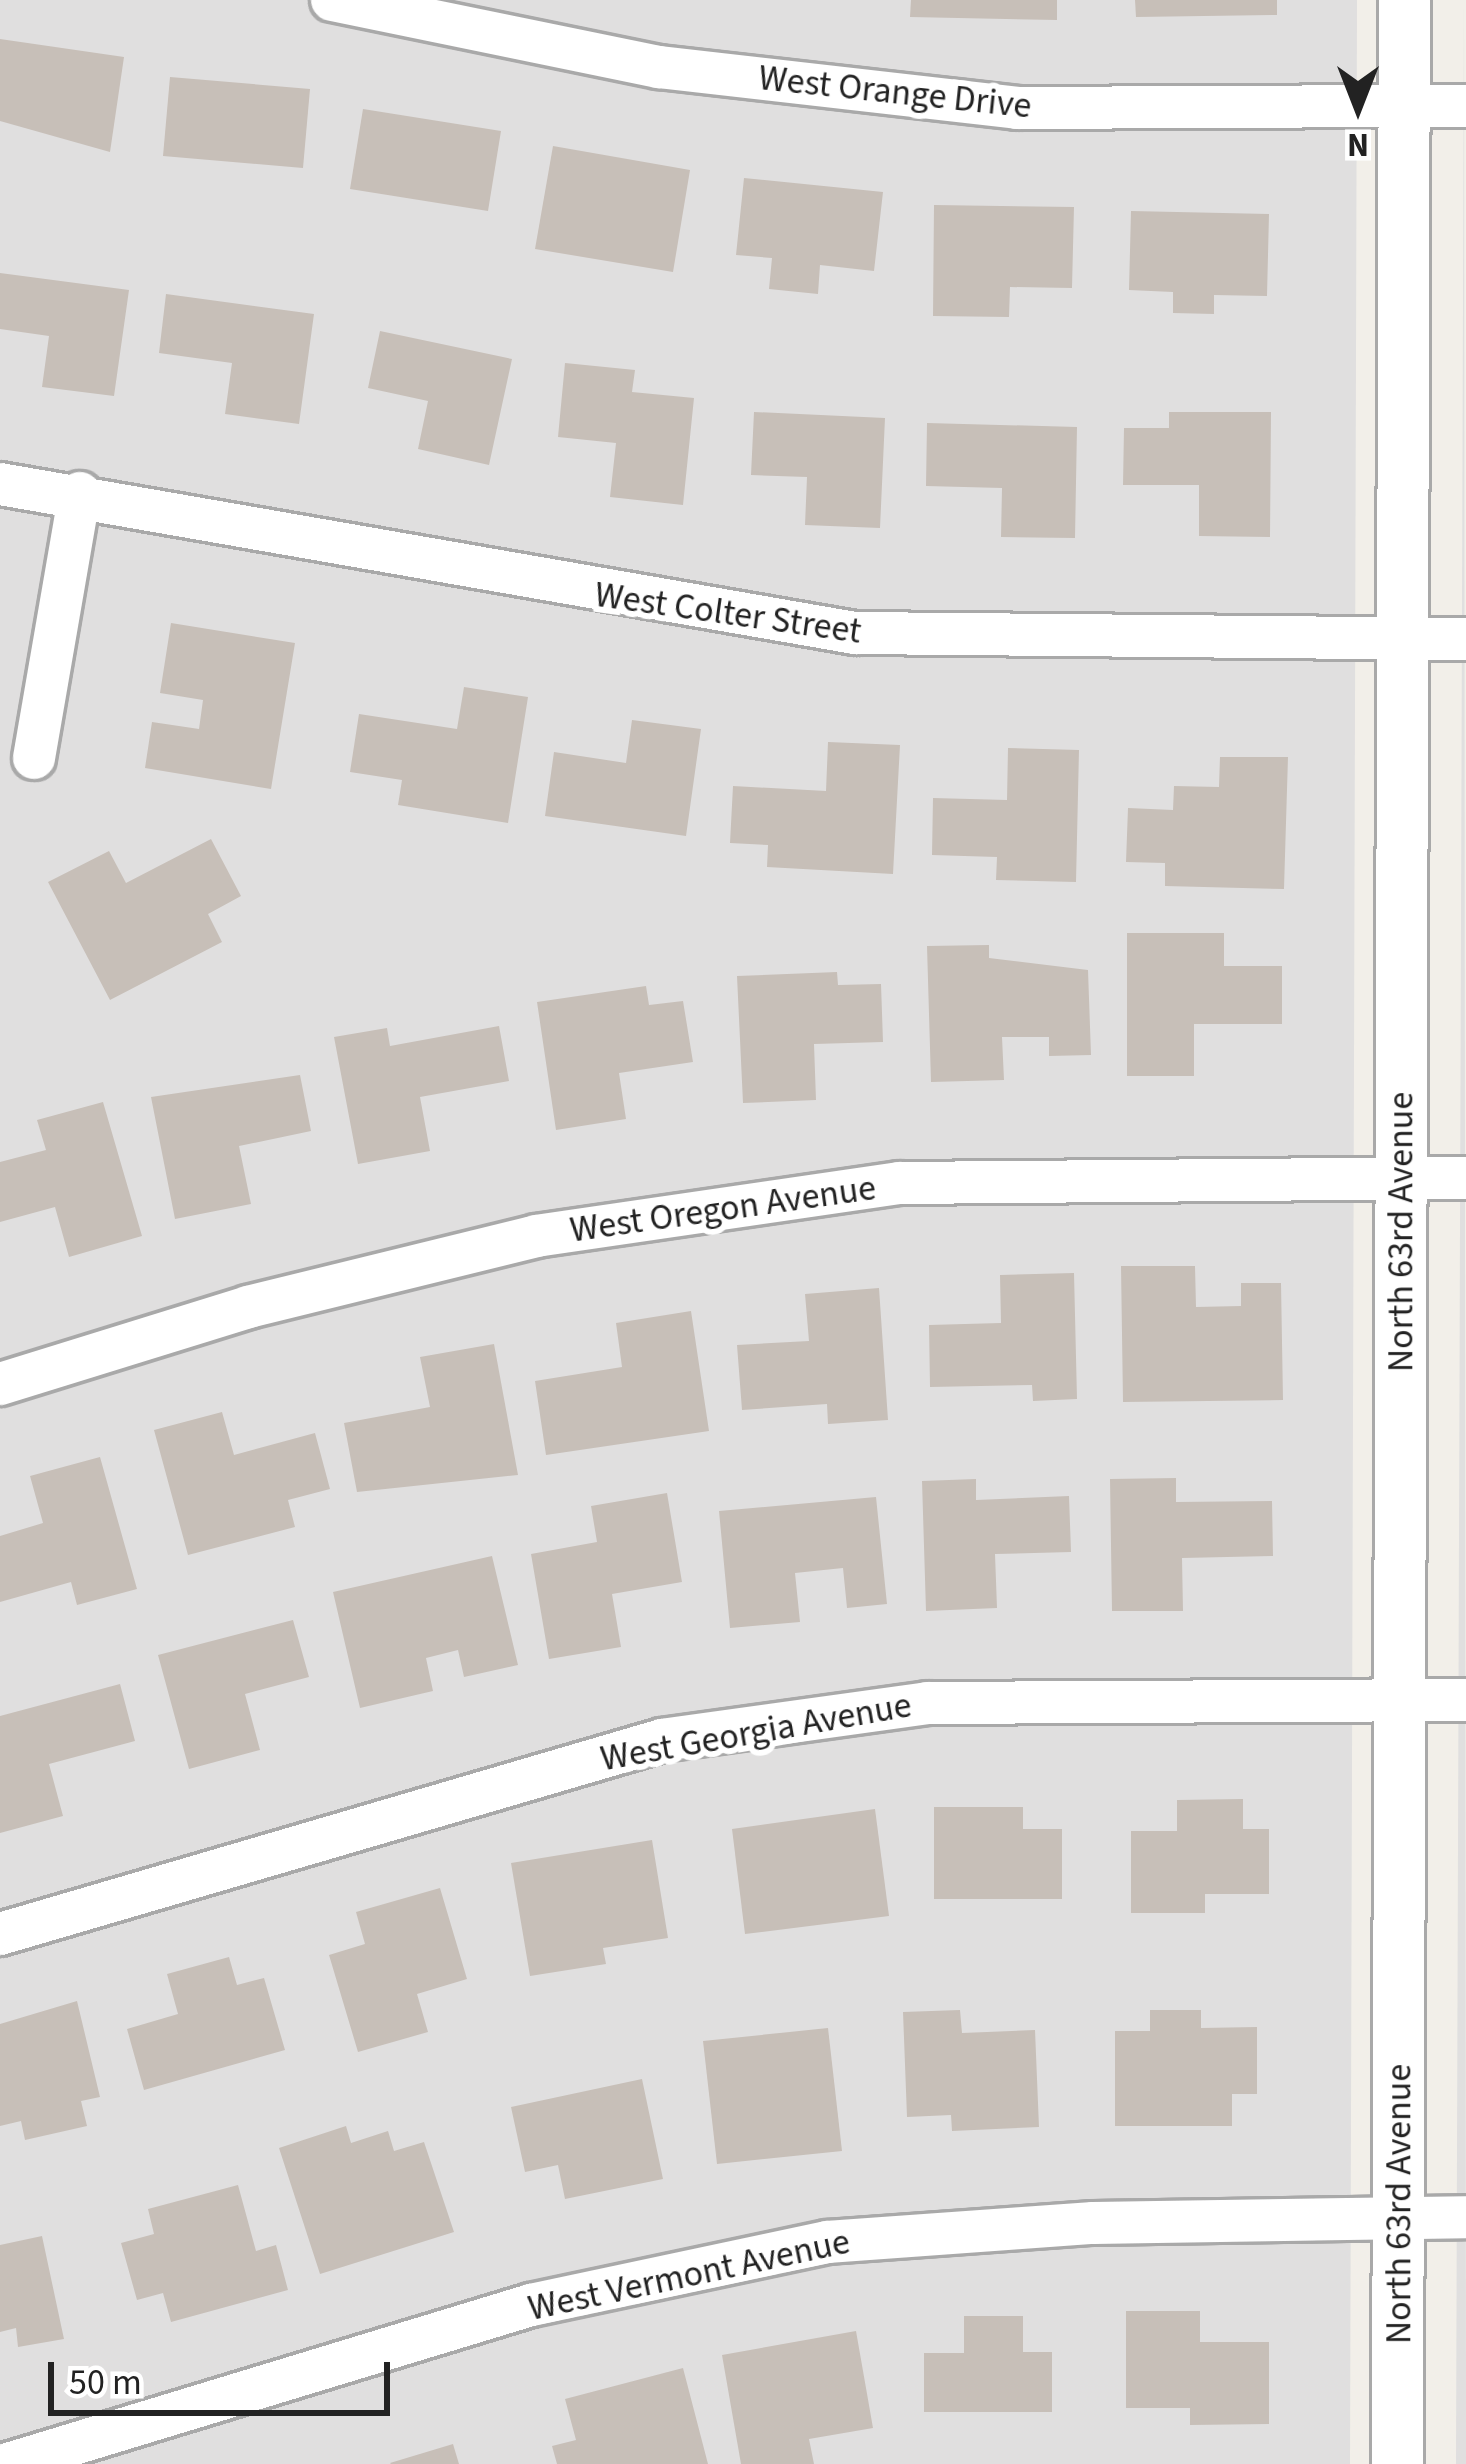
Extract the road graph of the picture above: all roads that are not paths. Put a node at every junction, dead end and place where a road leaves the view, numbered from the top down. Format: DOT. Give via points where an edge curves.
graph roads {
  1 [pos="332,0"];
  2 [pos="1404,0"];
  3 [pos="1466,106"];
  4 [pos="1402,110"];
  5 [pos="0,484"];
  6 [pos="80,493"];
  7 [pos="1405,638"];
  8 [pos="1466,639"];
  9 [pos="34,758"];
  10 [pos="1401,1178"];
  11 [pos="1466,1178"];
  12 [pos="0,1384"];
  13 [pos="1402,1700"];
  14 [pos="1466,1700"];
  15 [pos="0,1934"];
  16 [pos="1398,2217"];
  17 [pos="1466,2217"];
  18 [pos="8,2464"];
  19 [pos="1397,2464"];
  1 -- 4 [label="street, West Orange Drive" via="659,67 1017,107"];
  2 -- 4 [label="street, North 63rd Avenue"];
  3 -- 4 [label="street, West Orange Drive"];
  4 -- 7 [label="street, North 63rd Avenue"];
  5 -- 6 [label="street, West Colter Street"];
  6 -- 7 [label="street, West Colter Street" via="511,581 855,633"];
  6 -- 9 [label="street"];
  7 -- 8 [label="street, West Colter Street"];
  7 -- 10 [label="street, North 63rd Avenue"];
  10 -- 11 [label="street, West Oregon Avenue"];
  10 -- 12 [label="street, West Oregon Avenue" via="899,1183 536,1236 248,1306"];
  10 -- 13 [label="street, North 63rd Avenue"];
  13 -- 14 [label="street, West Georgia Avenue"];
  13 -- 15 [label="street, West Georgia Avenue" via="927,1703 662,1740"];
  13 -- 16 [label="street, North 63rd Avenue"];
  16 -- 17 [label="street, West Vermont Avenue"];
  16 -- 18 [label="street, West Vermont Avenue" via="827,2242 531,2306"];
  16 -- 19 [label="street, North 63rd Avenue"];
}
